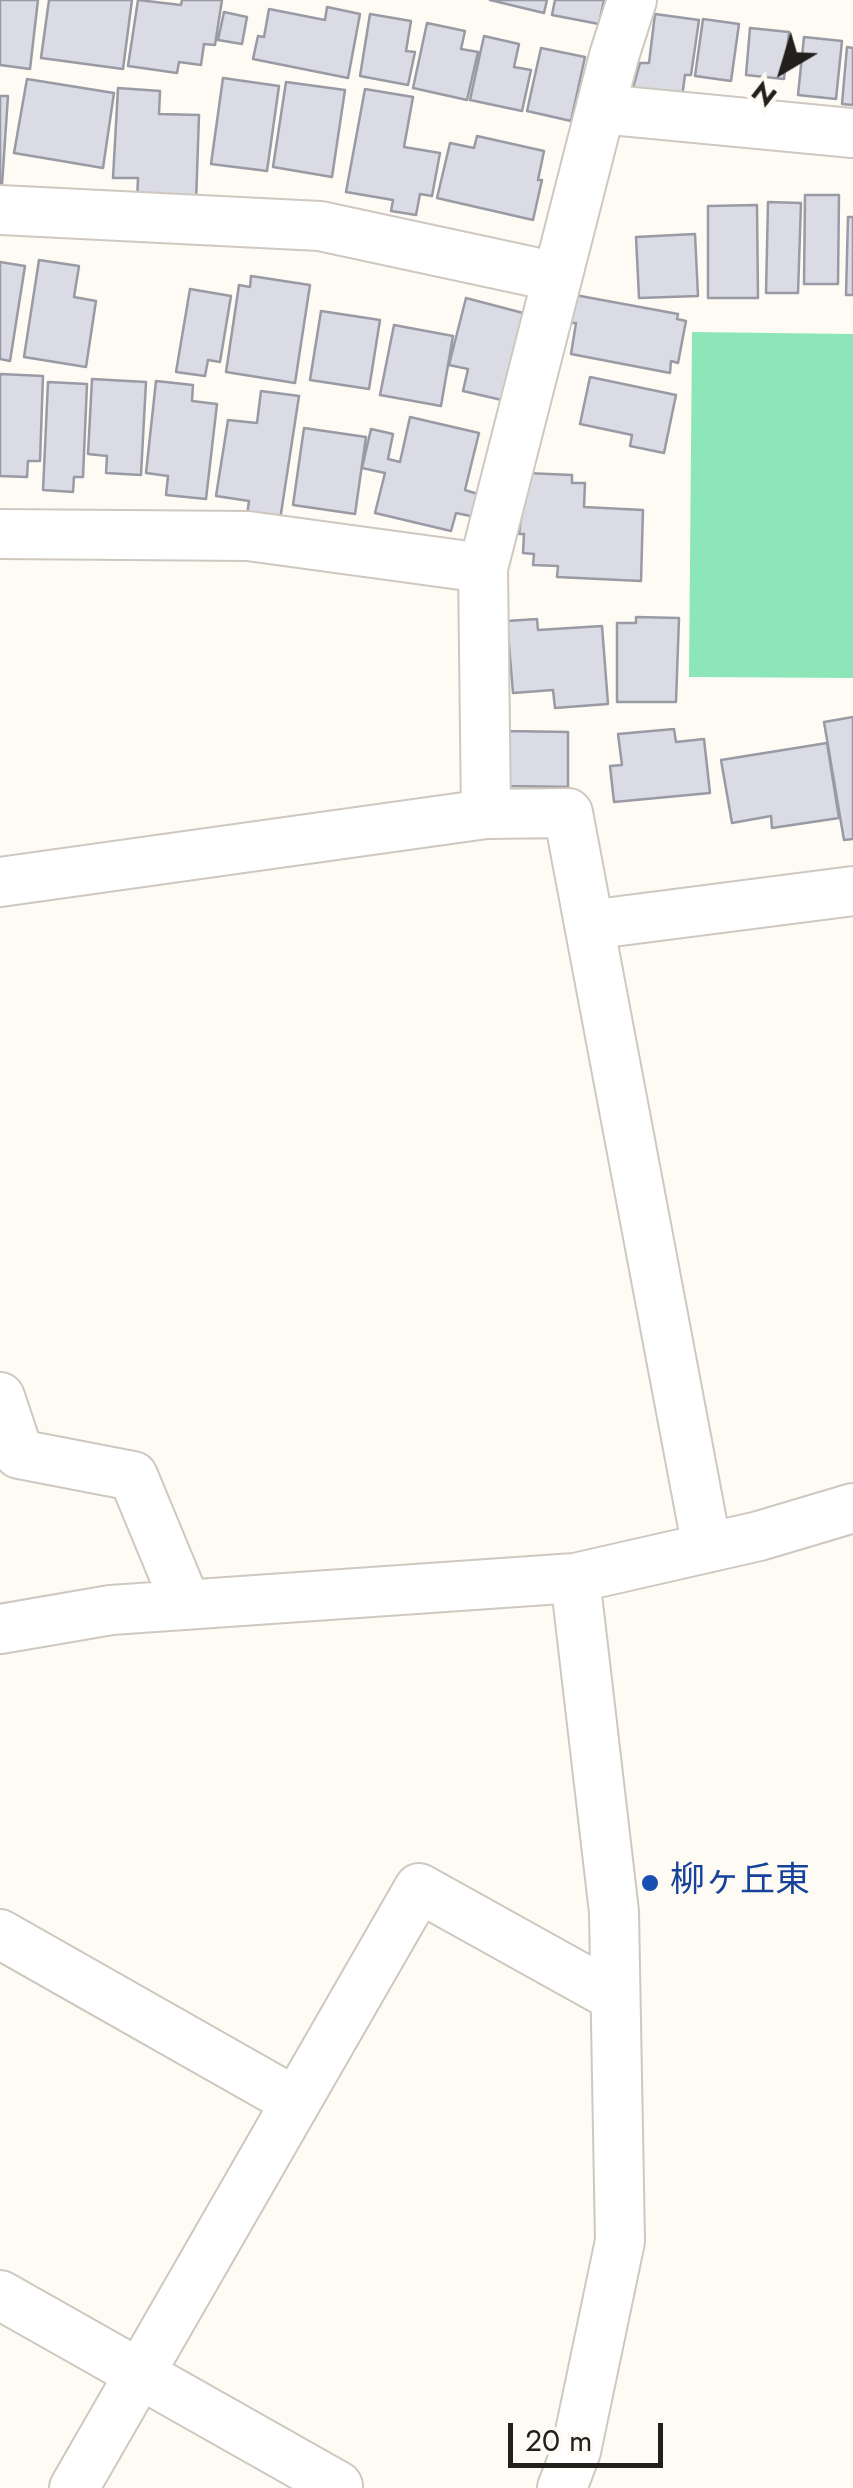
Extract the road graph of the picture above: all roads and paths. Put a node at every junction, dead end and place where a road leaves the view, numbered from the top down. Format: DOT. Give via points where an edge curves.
graph roads {
  1 [pos="632,0"];
  2 [pos="600,109"];
  3 [pos="853,134"];
  4 [pos="0,210"];
  5 [pos="557,276"];
  6 [pos="0,534"];
  7 [pos="483,568"];
  8 [pos="486,814"];
  9 [pos="0,882"];
  10 [pos="853,890"];
  11 [pos="589,926"];
  12 [pos="0,1397"];
  13 [pos="853,1508"];
  14 [pos="707,1548"];
  15 [pos="575,1578"];
  16 [pos="186,1604"];
  17 [pos="0,1630"];
  18 [pos="0,1934"];
  19 [pos="615,1997"];
  20 [pos="296,2102"];
  21 [pos="0,2296"];
  22 [pos="140,2372"];
  23 [pos="338,2486"];
  24 [pos="74,2488"];
  25 [pos="562,2488"];
  1 -- 2 [label="street"];
  2 -- 3 [label="street"];
  2 -- 5 [label="street"];
  4 -- 5 [label="street" via="320,226"];
  5 -- 7 [label="street"];
  6 -- 7 [label="street" via="248,536"];
  7 -- 8 [label="street"];
  8 -- 9 [label="street"];
  8 -- 11 [label="street" via="568,813"];
  10 -- 11 [label="street"];
  11 -- 14 [label="street"];
  12 -- 16 [label="street" via="19,1454 133,1476"];
  13 -- 14 [label="street"];
  14 -- 15 [label="street"];
  15 -- 16 [label="street"];
  15 -- 19 [label="street" via="614,1912"];
  16 -- 17 [label="street"];
  18 -- 20 [label="street"];
  19 -- 20 [label="street" via="419,1888"];
  19 -- 25 [label="street" via="620,2241 576,2451"];
  20 -- 22 [label="street"];
  21 -- 22 [label="street"];
  22 -- 23 [label="street"];
  22 -- 24 [label="street"];
}
